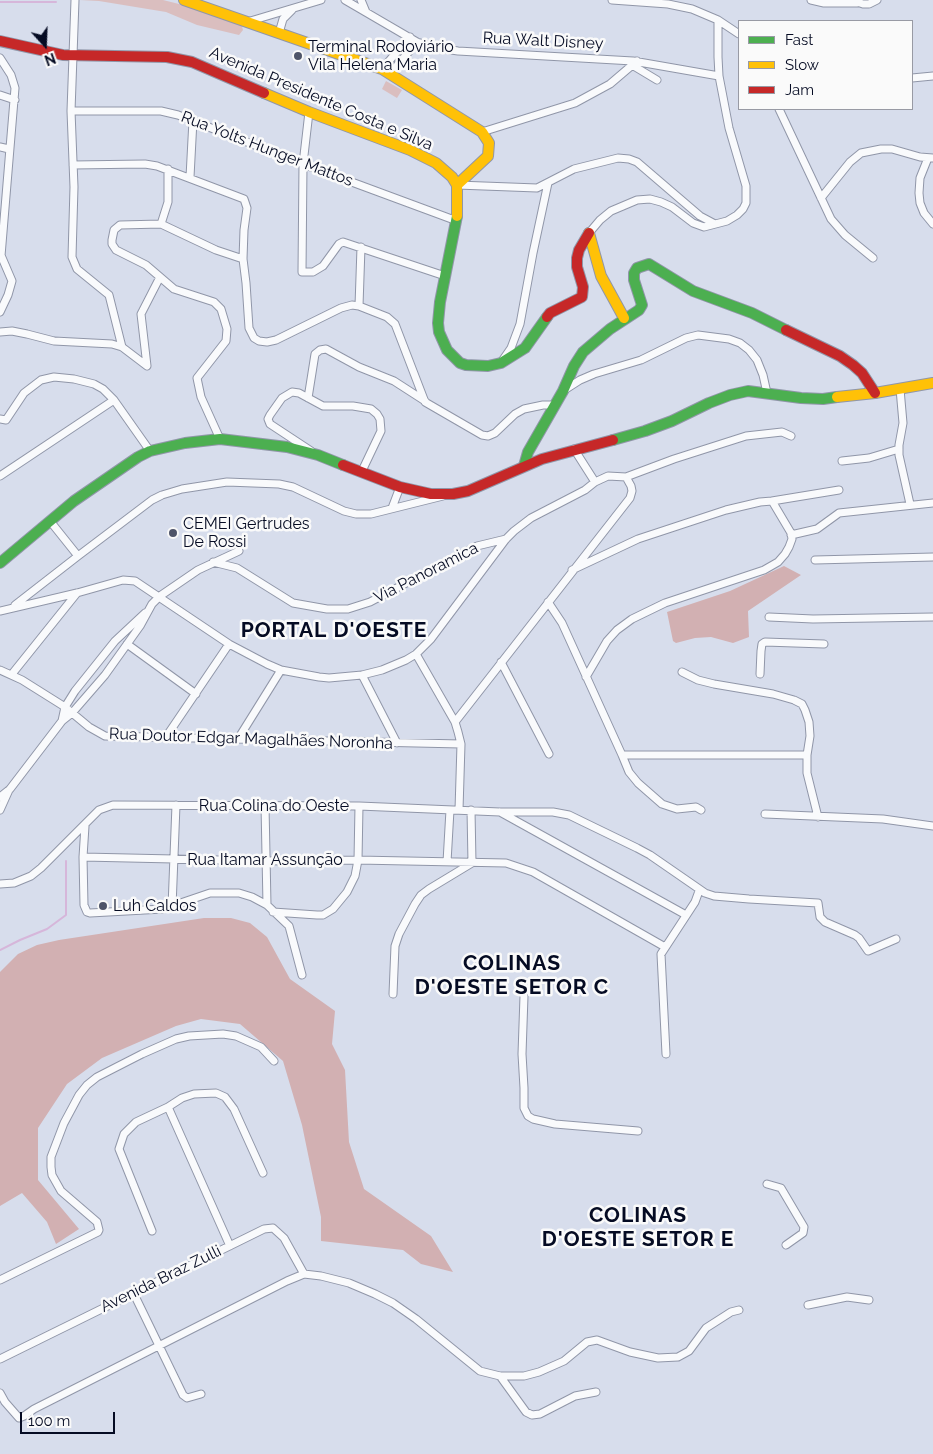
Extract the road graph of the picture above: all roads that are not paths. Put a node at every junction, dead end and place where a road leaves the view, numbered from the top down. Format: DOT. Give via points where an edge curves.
graph roads {
  1 [pos="76,0"];
  2 [pos="184,0"];
  3 [pos="321,0"];
  4 [pos="345,0"];
  5 [pos="361,0"];
  6 [pos="612,0"];
  7 [pos="693,0"];
  8 [pos="811,0"];
  9 [pos="832,0"];
  10 [pos="877,0"];
  11 [pos="854,2"];
  12 [pos="824,3"];
  13 [pos="294,8"];
  14 [pos="692,9"];
  15 [pos="366,12"];
  16 [pos="718,20"];
  17 [pos="246,23"];
  18 [pos="279,33"];
  19 [pos="738,33"];
  20 [pos="410,38"];
  21 [pos="0,41"];
  22 [pos="417,42"];
  23 [pos="74,56"];
  24 [pos="0,58"];
  25 [pos="635,63"];
  26 [pos="386,72"];
  27 [pos="720,76"];
  28 [pos="933,76"];
  29 [pos="913,78"];
  30 [pos="657,80"];
  31 [pos="0,95"];
  32 [pos="14,100"];
  33 [pos="779,110"];
  34 [pos="70,112"];
  35 [pos="309,112"];
  36 [pos="193,120"];
  37 [pos="482,132"];
  38 [pos="0,147"];
  39 [pos="9,149"];
  40 [pos="930,158"];
  41 [pos="303,164"];
  42 [pos="73,165"];
  43 [pos="168,169"];
  44 [pos="190,177"];
  45 [pos="548,183"];
  46 [pos="457,185"];
  47 [pos="821,198"];
  48 [pos="457,221"];
  49 [pos="161,224"];
  50 [pos="715,224"];
  51 [pos="933,224"];
  52 [pos="589,233"];
  53 [pos="360,247"];
  54 [pos="1,254"];
  55 [pos="874,258"];
  56 [pos="243,259"];
  57 [pos="445,276"];
  58 [pos="160,277"];
  59 [pos="359,306"];
  60 [pos="0,312"];
  61 [pos="624,318"];
  62 [pos="0,332"];
  63 [pos="122,347"];
  64 [pos="501,364"];
  65 [pos="933,383"];
  66 [pos="900,389"];
  67 [pos="562,391"];
  68 [pos="767,392"];
  69 [pos="875,393"];
  70 [pos="308,398"];
  71 [pos="114,400"];
  72 [pos="425,402"];
  73 [pos="554,405"];
  74 [pos="0,419"];
  75 [pos="791,436"];
  76 [pos="220,439"];
  77 [pos="574,449"];
  78 [pos="899,449"];
  79 [pos="150,452"];
  80 [pos="318,455"];
  81 [pos="842,461"];
  82 [pos="524,466"];
  83 [pos="361,473"];
  84 [pos="0,476"];
  85 [pos="626,477"];
  86 [pos="595,482"];
  87 [pos="400,487"];
  88 [pos="839,490"];
  89 [pos="448,495"];
  90 [pos="772,501"];
  91 [pos="933,503"];
  92 [pos="910,504"];
  93 [pos="392,508"];
  94 [pos="50,521"];
  95 [pos="791,535"];
  96 [pos="506,539"];
  97 [pos="239,551"];
  98 [pos="78,556"];
  99 [pos="933,557"];
  100 [pos="815,560"];
  101 [pos="213,562"];
  102 [pos="0,563"];
  103 [pos="572,570"];
  104 [pos="77,593"];
  105 [pos="160,596"];
  106 [pos="548,602"];
  107 [pos="13,607"];
  108 [pos="149,610"];
  109 [pos="0,611"];
  110 [pos="769,617"];
  111 [pos="933,617"];
  112 [pos="127,644"];
  113 [pos="229,644"];
  114 [pos="824,644"];
  115 [pos="416,654"];
  116 [pos="501,662"];
  117 [pos="0,670"];
  118 [pos="281,670"];
  119 [pos="682,672"];
  120 [pos="12,674"];
  121 [pos="760,674"];
  122 [pos="362,675"];
  123 [pos="586,677"];
  124 [pos="196,694"];
  125 [pos="65,707"];
  126 [pos="72,712"];
  127 [pos="62,721"];
  128 [pos="455,722"];
  129 [pos="166,737"];
  130 [pos="238,739"];
  131 [pos="398,743"];
  132 [pos="461,744"];
  133 [pos="549,754"];
  134 [pos="622,755"];
  135 [pos="806,756"];
  136 [pos="10,789"];
  137 [pos="0,797"];
  138 [pos="176,805"];
  139 [pos="265,805"];
  140 [pos="359,806"];
  141 [pos="0,810"];
  142 [pos="450,810"];
  143 [pos="460,810"];
  144 [pos="471,810"];
  145 [pos="701,810"];
  146 [pos="500,812"];
  147 [pos="765,814"];
  148 [pos="818,817"];
  149 [pos="85,826"];
  150 [pos="933,826"];
  151 [pos="83,857"];
  152 [pos="174,859"];
  153 [pos="358,860"];
  154 [pos="265,861"];
  155 [pos="447,862"];
  156 [pos="472,863"];
  157 [pos="0,884"];
  158 [pos="699,890"];
  159 [pos="266,904"];
  160 [pos="172,907"];
  161 [pos="273,912"];
  162 [pos="686,915"];
  163 [pos="896,939"];
  164 [pos="665,947"];
  165 [pos="302,975"];
  166 [pos="393,994"];
  167 [pos="524,996"];
  168 [pos="666,1054"];
  169 [pos="274,1061"];
  170 [pos="168,1107"];
  171 [pos="638,1131"];
  172 [pos="263,1172"];
  173 [pos="767,1184"];
  174 [pos="152,1230"];
  175 [pos="786,1245"];
  176 [pos="230,1246"];
  177 [pos="304,1274"];
  178 [pos="0,1280"];
  179 [pos="133,1292"];
  180 [pos="869,1300"];
  181 [pos="808,1305"];
  182 [pos="739,1310"];
  183 [pos="160,1346"];
  184 [pos="0,1359"];
  185 [pos="500,1376"];
  186 [pos="596,1392"];
  187 [pos="0,1393"];
  188 [pos="201,1394"];
  1 -- 23 [label="street"];
  2 -- 17 [label="street"];
  3 -- 13 [label="street"];
  4 -- 15 [label="street, Rua Walt Disney"];
  5 -- 15 [label="street"];
  6 -- 14 [label="street"];
  7 -- 14 [label="street"];
  8 -- 12 [label="street"];
  9 -- 12 [label="street"];
  10 -- 11 [label="street" via="869,4"];
  11 -- 12 [label="street"];
  13 -- 17 [label="street"];
  13 -- 18 [label="street" via="283,19"];
  14 -- 16 [label="street"];
  15 -- 20 [label="street, Rua Walt Disney"];
  16 -- 19 [label="street"];
  16 -- 27 [label="street"];
  17 -- 18 [label="street"];
  18 -- 26 [label="street"];
  20 -- 22 [label="street, Rua Walt Disney"];
  20 -- 26 [label="street"];
  21 -- 23 [label="street, Avenida Presidente Costa e Silva"];
  22 -- 25 [label="street, Rua Walt Disney" via="458,51"];
  22 -- 26 [label="street"];
  23 -- 34 [label="street"];
  23 -- 35 [label="street, Avenida Presidente Costa e Silva" via="181,59"];
  24 -- 32 [label="street" via="14,81"];
  25 -- 27 [label="street, Rua Walt Disney"];
  25 -- 30 [label="street"];
  25 -- 37 [label="street" via="610,84 575,103"];
  26 -- 37 [label="street"];
  27 -- 50 [label="street" via="746,186 746,203 737,215"];
  28 -- 29 [label="street"];
  31 -- 32 [label="street"];
  32 -- 39 [label="street"];
  33 -- 47 [label="street"];
  34 -- 36 [label="street, Rua Yolts Hunger Mattos" via="170,112"];
  34 -- 42 [label="street"];
  35 -- 41 [label="street"];
  35 -- 46 [label="street, Avenida Presidente Costa e Silva" via="424,156 448,173"];
  36 -- 41 [label="street, Rua Yolts Hunger Mattos"];
  36 -- 44 [label="street"];
  37 -- 46 [label="street" via="489,143 488,156"];
  38 -- 39 [label="street"];
  39 -- 54 [label="street"];
  40 -- 47 [label="street" via="892,149 860,153"];
  40 -- 51 [label="street" via="920,178 919,194 924,213"];
  41 -- 48 [label="street, Rua Yolts Hunger Mattos"];
  41 -- 53 [label="street" via="302,272 313,272 323,266 342,242"];
  42 -- 43 [label="street" via="145,164"];
  42 -- 63 [label="street" via="72,257 77,269 109,295"];
  43 -- 44 [label="street"];
  43 -- 49 [label="street" via="168,202"];
  44 -- 56 [label="street" via="246,202"];
  45 -- 46 [label="street" via="531,189"];
  45 -- 50 [label="street" via="574,169 618,158 629,159 647,170 700,216"];
  45 -- 64 [label="street" via="520,324"];
  46 -- 48 [label="street"];
  47 -- 55 [label="street" via="831,219 845,235"];
  48 -- 57 [label="street"];
  49 -- 56 [label="street"];
  49 -- 58 [label="street" via="120,225 114,230 112,240 116,250 146,265"];
  50 -- 52 [label="street" via="699,226 662,202 643,200 611,210"];
  52 -- 61 [label="street" via="601,276"];
  52 -- 64 [label="street" via="577,258 582,298 550,313 525,348"];
  53 -- 57 [label="street"];
  53 -- 59 [label="street"];
  54 -- 60 [label="street" via="12,284"];
  56 -- 59 [label="street" via="249,328 258,341 276,340 341,308"];
  57 -- 64 [label="street" via="438,323 447,350 466,365"];
  58 -- 63 [label="street" via="141,314 147,366"];
  58 -- 76 [label="street" via="174,289 214,302 221,309 228,328 226,341 197,378 201,397"];
  59 -- 72 [label="street" via="387,316 396,324"];
  61 -- 67 [label="street" via="583,352"];
  61 -- 69 [label="street" via="642,305 634,273 637,268 649,264 693,291 752,313 840,356 862,373"];
  62 -- 63 [label="street"];
  65 -- 66 [label="street"];
  66 -- 69 [label="street"];
  66 -- 78 [label="street" via="903,423"];
  67 -- 68 [label="street" via="594,374 641,360 698,335 729,339 749,350 763,375"];
  67 -- 73 [label="street"];
  68 -- 69 [label="street" via="801,398"];
  68 -- 77 [label="street" via="748,391 730,395 645,431"];
  70 -- 72 [label="street" via="315,354 326,349 394,381"];
  70 -- 80 [label="street" via="299,392 282,398 269,422"];
  70 -- 83 [label="street" via="323,406 363,407 377,414 381,431"];
  71 -- 74 [label="street" via="94,384 47,378 24,393 6,420"];
  71 -- 79 [label="street"];
  71 -- 84 [label="street"];
  72 -- 73 [label="street" via="485,436 495,433 524,409"];
  73 -- 82 [label="street" via="528,452"];
  75 -- 85 [label="street" via="782,432 746,436"];
  76 -- 79 [label="street"];
  76 -- 80 [label="street" via="259,442"];
  77 -- 82 [label="street"];
  77 -- 86 [label="street"];
  78 -- 81 [label="street" via="869,458"];
  78 -- 92 [label="street"];
  79 -- 94 [label="street" via="118,470"];
  80 -- 83 [label="street"];
  82 -- 89 [label="street" via="468,491"];
  83 -- 87 [label="street"];
  85 -- 86 [label="street" via="608,476"];
  85 -- 103 [label="street" via="632,491 630,498"];
  86 -- 96 [label="street, Via Panoramica" via="522,523"];
  87 -- 89 [label="street"];
  87 -- 93 [label="street"];
  88 -- 90 [label="street"];
  89 -- 93 [label="street"];
  90 -- 95 [label="street"];
  90 -- 103 [label="street" via="726,510 668,529"];
  91 -- 92 [label="street"];
  92 -- 95 [label="street" via="839,513 817,529"];
  93 -- 98 [label="street" via="371,514 350,514 280,484 207,484 152,500"];
  94 -- 98 [label="street"];
  94 -- 102 [label="street"];
  95 -- 123 [label="street" via="785,554 764,570 665,603 632,619 608,641"];
  96 -- 101 [label="street, Via Panoramica" via="477,546 370,602 348,609 293,603 237,568"];
  96 -- 115 [label="street" via="431,639"];
  97 -- 101 [label="street"];
  98 -- 107 [label="street"];
  99 -- 100 [label="street"];
  101 -- 105 [label="street"];
  103 -- 106 [label="street"];
  104 -- 105 [label="street" via="130,580"];
  104 -- 107 [label="street"];
  104 -- 120 [label="street"];
  105 -- 108 [label="street"];
  105 -- 113 [label="street"];
  106 -- 116 [label="street"];
  106 -- 123 [label="street" via="562,623"];
  107 -- 109 [label="street"];
  108 -- 112 [label="street"];
  108 -- 125 [label="street" via="116,641"];
  110 -- 111 [label="street"];
  112 -- 124 [label="street"];
  112 -- 126 [label="street"];
  113 -- 118 [label="street"];
  113 -- 124 [label="street"];
  114 -- 121 [label="street" via="765,642 762,644"];
  115 -- 122 [label="street" via="382,670"];
  115 -- 128 [label="street"];
  116 -- 128 [label="street"];
  116 -- 133 [label="street"];
  117 -- 120 [label="street, Rua Doutor Edgar Magalhães Noronha"];
  118 -- 122 [label="street" via="329,678"];
  118 -- 130 [label="street"];
  119 -- 135 [label="street" via="698,680 773,694 802,704 809,722"];
  120 -- 125 [label="street, Rua Doutor Edgar Magalhães Noronha"];
  122 -- 131 [label="street"];
  123 -- 134 [label="street"];
  124 -- 129 [label="street"];
  125 -- 126 [label="street, Rua Doutor Edgar Magalhães Noronha"];
  125 -- 127 [label="street"];
  126 -- 127 [label="street"];
  126 -- 129 [label="street, Rua Doutor Edgar Magalhães Noronha" via="105,736"];
  127 -- 136 [label="street"];
  128 -- 132 [label="street"];
  129 -- 130 [label="street, Rua Doutor Edgar Magalhães Noronha"];
  130 -- 131 [label="street, Rua Doutor Edgar Magalhães Noronha"];
  131 -- 132 [label="street, Rua Doutor Edgar Magalhães Noronha"];
  132 -- 143 [label="street"];
  134 -- 135 [label="street"];
  134 -- 145 [label="street" via="638,784 662,804 677,809 696,807"];
  135 -- 148 [label="street"];
  136 -- 137 [label="street"];
  136 -- 141 [label="street"];
  138 -- 139 [label="street, Rua Colina do Oeste"];
  138 -- 149 [label="street, Rua Colina do Oeste" via="113,805 100,810"];
  138 -- 152 [label="street"];
  139 -- 140 [label="street, Rua Colina do Oeste"];
  139 -- 154 [label="street"];
  140 -- 142 [label="street, Rua Colina do Oeste"];
  140 -- 153 [label="street"];
  142 -- 143 [label="street, Rua Colina do Oeste"];
  142 -- 155 [label="street"];
  143 -- 144 [label="street, Rua Colina do Oeste"];
  144 -- 146 [label="street, Rua Colina do Oeste"];
  144 -- 156 [label="street"];
  146 -- 158 [label="street, Rua Colina do Oeste" via="553,812 569,816 650,855"];
  146 -- 162 [label="street"];
  147 -- 148 [label="street"];
  148 -- 150 [label="street" via="884,819"];
  149 -- 151 [label="street"];
  149 -- 157 [label="street, Rua Colina do Oeste" via="31,876 14,883"];
  151 -- 152 [label="street, Rua Itamar Assunção"];
  151 -- 160 [label="street" via="84,906 90,913"];
  152 -- 154 [label="street, Rua Itamar Assunção"];
  152 -- 160 [label="street"];
  153 -- 154 [label="street, Rua Itamar Assunção"];
  153 -- 155 [label="street, Rua Itamar Assunção"];
  153 -- 161 [label="street" via="347,892 328,913 317,916"];
  154 -- 159 [label="street"];
  155 -- 156 [label="street, Rua Itamar Assunção"];
  156 -- 164 [label="street, Rua Itamar Assunção" via="506,863 533,872"];
  156 -- 166 [label="street" via="429,889 415,904 395,946"];
  158 -- 162 [label="street"];
  158 -- 163 [label="street" via="714,896 818,903 820,916 825,922 860,938 868,951"];
  159 -- 160 [label="street" via="239,892 210,892"];
  159 -- 161 [label="street"];
  161 -- 165 [label="street" via="289,926"];
  162 -- 164 [label="street"];
  164 -- 168 [label="street" via="660,959"];
  167 -- 171 [label="street" via="522,1054 524,1108 528,1116 555,1124"];
  169 -- 178 [label="street" via="261,1047 236,1036 188,1036 142,1054 87,1085 64,1123 50,1157 50,1166 61,1191 97,1222 98,1232"];
  170 -- 172 [label="street" via="194,1094 216,1093 226,1097"];
  170 -- 174 [label="street" via="128,1128 119,1149"];
  170 -- 176 [label="street"];
  173 -- 175 [label="street" via="781,1188 804,1227 803,1233"];
  176 -- 177 [label="street, Avenida Braz Zulli" via="264,1229 273,1228 284,1238"];
  176 -- 179 [label="street, Avenida Braz Zulli"];
  177 -- 183 [label="street"];
  177 -- 185 [label="street" via="349,1283 393,1303 480,1371"];
  179 -- 183 [label="street"];
  179 -- 184 [label="street, Avenida Braz Zulli"];
  180 -- 181 [label="street" via="847,1297"];
  182 -- 185 [label="street" via="706,1328 689,1351 678,1357 658,1358 597,1340 539,1372"];
  183 -- 187 [label="street" via="19,1418"];
  183 -- 188 [label="street" via="182,1394 188,1398"];
  185 -- 186 [label="street" via="526,1412 532,1415 575,1396"];
}
